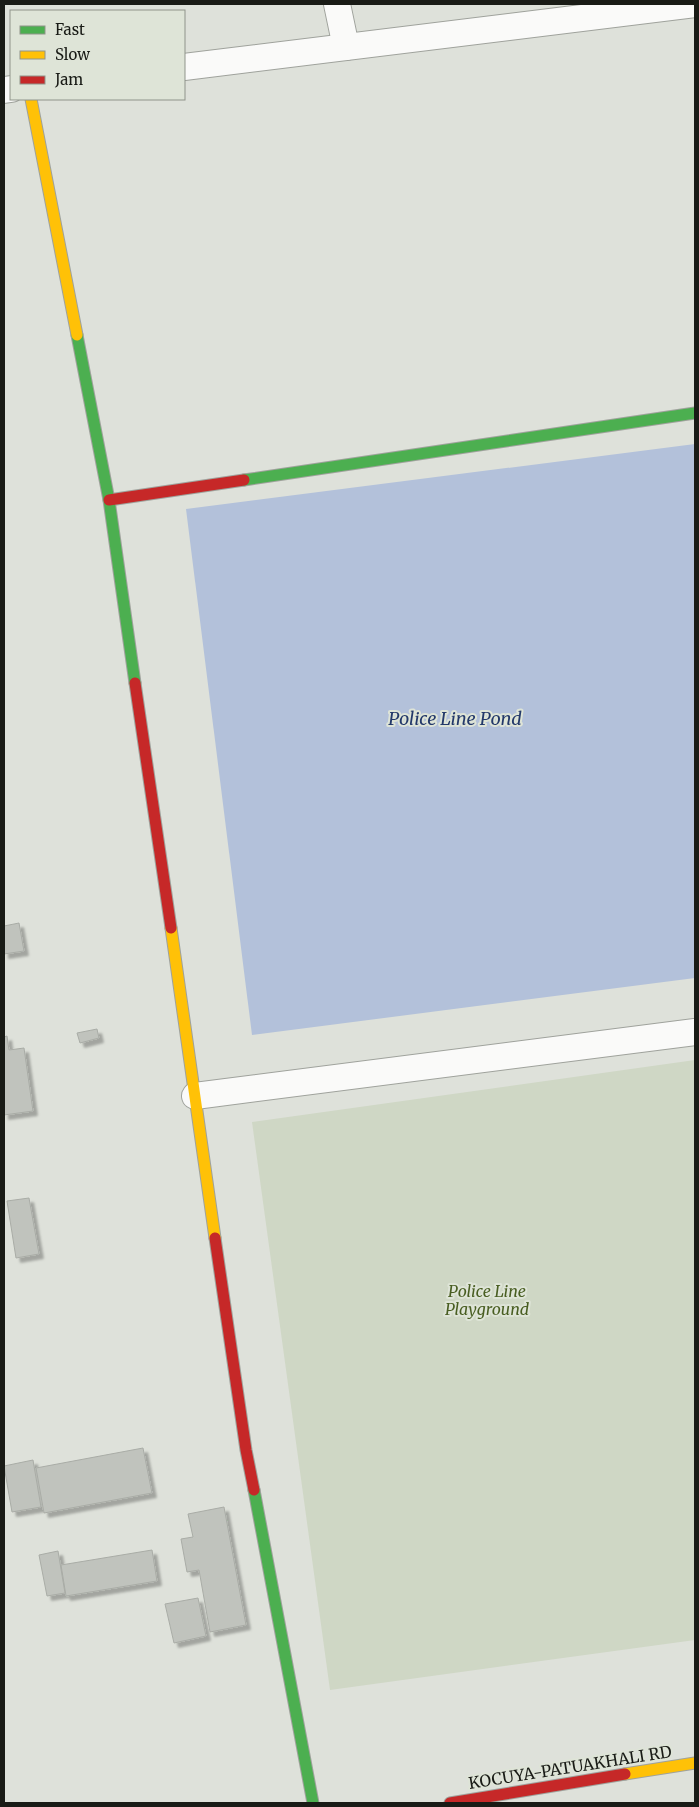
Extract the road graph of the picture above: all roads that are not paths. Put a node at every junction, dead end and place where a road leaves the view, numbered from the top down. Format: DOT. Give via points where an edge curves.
graph roads {
  1 [pos="337,4"];
  2 [pos="695,4"];
  3 [pos="346,47"];
  4 [pos="185,67"];
  5 [pos="31,100"];
  6 [pos="695,412"];
  7 [pos="108,500"];
  8 [pos="695,1032"];
  9 [pos="195,1096"];
  10 [pos="695,1763"];
  11 [pos="313,1803"];
  12 [pos="450,1803"];
  1 -- 3 [label="street"];
  2 -- 3 [label="street"];
  3 -- 4 [label="street"];
  5 -- 7 [label="street"];
  6 -- 7 [label="street"];
  7 -- 9 [label="street"];
  8 -- 9 [label="street"];
  9 -- 11 [label="street" via="246,1450"];
  10 -- 12 [label="street, KOCUYA-PATUAKHALI RD"];
}
